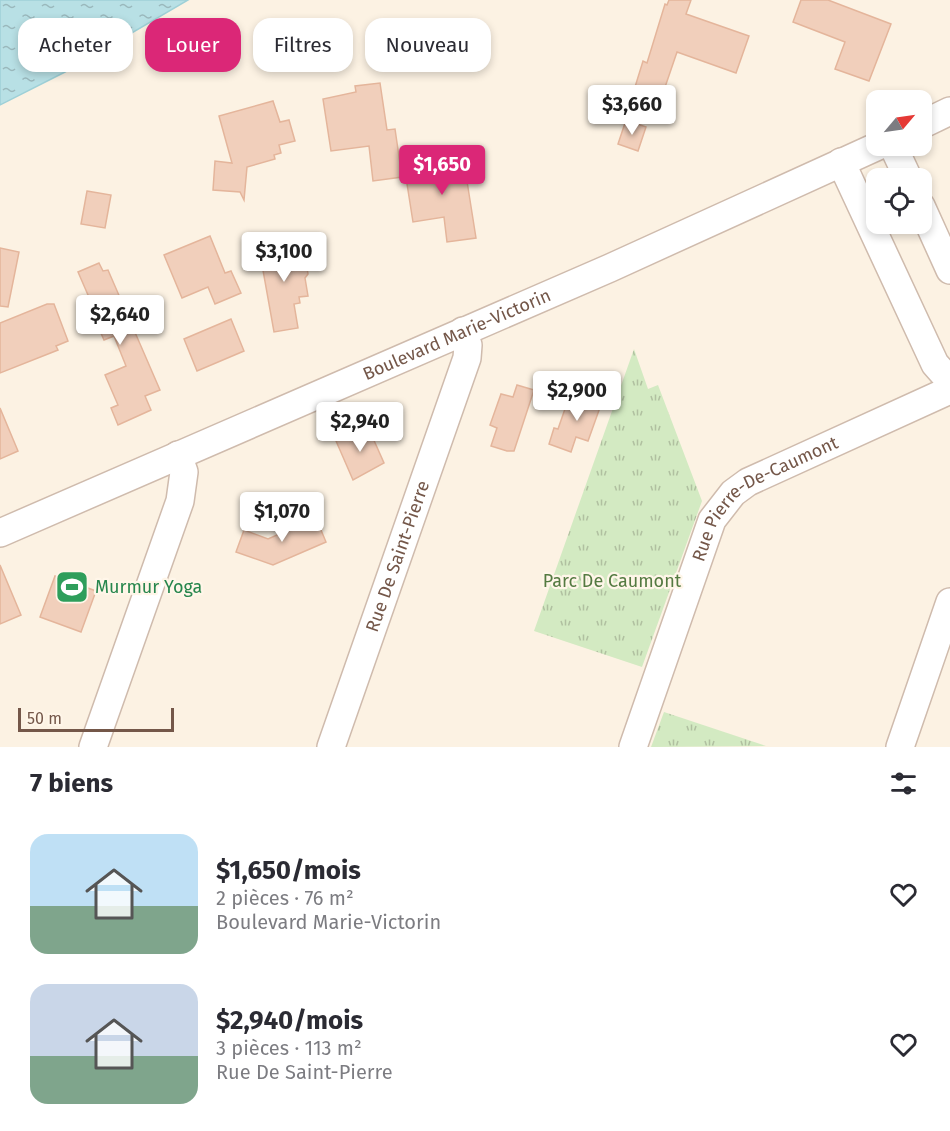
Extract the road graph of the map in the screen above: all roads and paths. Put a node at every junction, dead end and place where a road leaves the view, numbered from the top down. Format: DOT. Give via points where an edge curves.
graph roads {
  1 [pos="950,111"];
  2 [pos="932,120"];
  3 [pos="866,151"];
  4 [pos="841,162"];
  5 [pos="932,230"];
  6 [pos="950,270"];
  7 [pos="463,331"];
  8 [pos="950,381"];
  9 [pos="950,390"];
  10 [pos="178,455"];
  11 [pos="0,533"];
  12 [pos="950,602"];
  13 [pos="93,747"];
  14 [pos="331,747"];
  15 [pos="633,747"];
  16 [pos="900,747"];
  1 -- 2 [label="street"];
  3 -- 4 [label="street, Boulevard Marie-Victorin"];
  4 -- 7 [label="street, Boulevard Marie-Victorin"];
  4 -- 8 [label="street" via="935,364"];
  5 -- 6 [label="street"];
  7 -- 10 [label="street, Boulevard Marie-Victorin"];
  7 -- 14 [label="street, Rue De Saint-Pierre" via="467,358"];
  9 -- 15 [label="street, Rue Pierre-De-Caumont" via="748,482 719,509 712,519"];
  10 -- 11 [label="street, Boulevard Marie-Victorin"];
  10 -- 13 [label="street" via="184,472 180,501"];
  12 -- 16 [label="street"];
}
